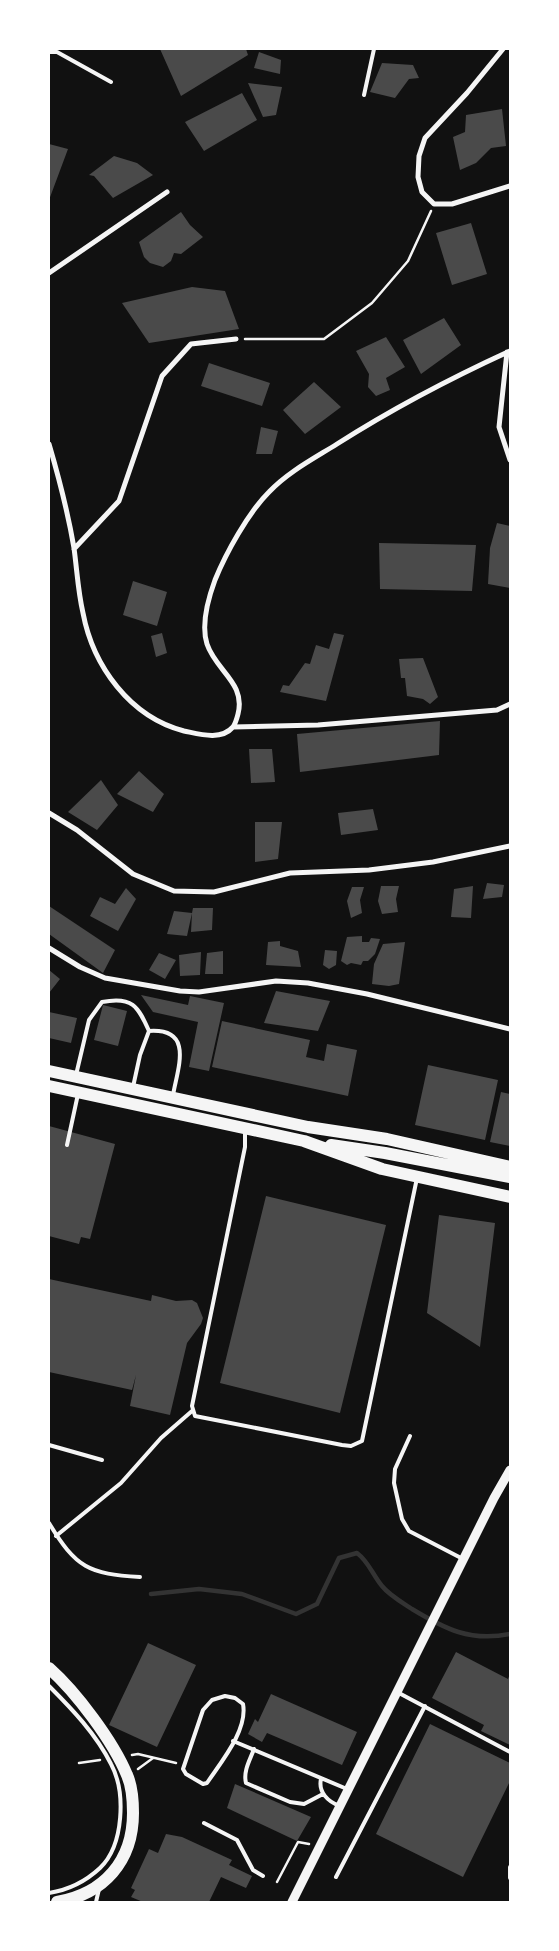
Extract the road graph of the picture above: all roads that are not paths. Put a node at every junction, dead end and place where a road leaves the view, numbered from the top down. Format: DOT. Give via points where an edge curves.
graph roads {
  1 [pos="374,49"];
  2 [pos="503,49"];
  3 [pos="49,52"];
  4 [pos="111,82"];
  5 [pos="364,95"];
  6 [pos="510,186"];
  7 [pos="167,192"];
  8 [pos="49,273"];
  9 [pos="236,339"];
  10 [pos="508,351"];
  11 [pos="49,444"];
  12 [pos="510,460"];
  13 [pos="74,549"];
  14 [pos="510,704"];
  15 [pos="233,727"];
  16 [pos="49,813"];
  17 [pos="510,846"];
  18 [pos="49,948"];
  19 [pos="510,1029"];
  20 [pos="149,1031"];
  21 [pos="49,1071"];
  22 [pos="75,1077"];
  23 [pos="49,1086"];
  24 [pos="132,1088"];
  25 [pos="79,1092"];
  26 [pos="173,1097"];
  27 [pos="308,1127"];
  28 [pos="245,1128"];
  29 [pos="304,1141"];
  30 [pos="67,1145"];
  31 [pos="385,1152"];
  32 [pos="510,1167"];
  33 [pos="417,1176"];
  34 [pos="510,1177"];
  35 [pos="510,1197"];
  36 [pos="192,1411"];
  37 [pos="410,1436"];
  38 [pos="49,1445"];
  39 [pos="102,1460"];
  40 [pos="510,1470"];
  41 [pos="49,1523"];
  42 [pos="56,1536"];
  43 [pos="463,1559"];
  44 [pos="140,1577"];
  45 [pos="49,1668"];
  46 [pos="49,1686"];
  47 [pos="397,1692"];
  48 [pos="424,1706"];
  49 [pos="233,1741"];
  50 [pos="254,1749"];
  51 [pos="510,1752"];
  52 [pos="321,1779"];
  53 [pos="349,1789"];
  54 [pos="323,1794"];
  55 [pos="341,1806"];
  56 [pos="204,1823"];
  57 [pos="101,1867"];
  58 [pos="510,1867"];
  59 [pos="263,1876"];
  60 [pos="336,1877"];
  61 [pos="510,1878"];
  62 [pos="100,1884"];
  63 [pos="49,1893"];
  64 [pos="57,1902"];
  65 [pos="96,1902"];
  66 [pos="292,1902"];
  1 -- 5 [label="lane"];
  2 -- 6 [label="street" via="425,138 419,156 418,177 422,192 434,204 452,204"];
  3 -- 4 [label="lane" via="57,52"];
  7 -- 8 [label="street"];
  9 -- 13 [label="street" via="191,344 162,376 119,501"];
  10 -- 12 [label="street" via="499,427"];
  10 -- 15 [label="street" via="383,415 292,472 267,494 219,570 207,609 207,644 240,696 240,708"];
  11 -- 13 [label="street"];
  13 -- 15 [label="street" via="82,613 89,638 97,658 129,699 146,715 180,730 210,736 223,734"];
  14 -- 15 [label="street" via="497,710 328,725"];
  16 -- 17 [label="street" via="77,830 133,874 174,891 214,892 290,873 369,870 433,862"];
  18 -- 19 [label="street" via="105,978 199,992 276,981 308,983"];
  20 -- 22 [label="lane" via="139,1008 113,1000 102,1002 89,1020"];
  20 -- 24 [label="lane"];
  20 -- 26 [label="lane" via="159,1030 178,1040 181,1054"];
  21 -- 22 [label="main road"];
  22 -- 24 [label="main road"];
  23 -- 25 [label="main road"];
  24 -- 26 [label="main road"];
  25 -- 28 [label="main road"];
  25 -- 30 [label="lane"];
  26 -- 27 [label="main road"];
  27 -- 31 [label="main road"];
  27 -- 32 [label="main road" via="388,1139"];
  28 -- 29 [label="main road"];
  28 -- 36 [label="lane" via="244,1147"];
  29 -- 31 [label="main road"];
  29 -- 33 [label="main road" via="382,1169"];
  31 -- 34 [label="main road"];
  33 -- 35 [label="main road"];
  33 -- 36 [label="lane" via="362,1441 351,1446 342,1445 195,1416"];
  36 -- 42 [label="lane" via="161,1438 120,1483"];
  37 -- 43 [label="lane" via="395,1469 394,1483 402,1519 409,1531"];
  38 -- 39 [label="lane"];
  40 -- 43 [label="street"];
  41 -- 42 [label="lane"];
  42 -- 44 [label="lane" via="76,1560 95,1572"];
  43 -- 47 [label="street"];
  45 -- 62 [label="main road" via="93,1718 128,1776 133,1810 129,1847 119,1868"];
  46 -- 57 [label="lane" via="90,1731 112,1765 120,1792 122,1818"];
  47 -- 48 [label="lane"];
  47 -- 53 [label="street"];
  48 -- 51 [label="lane"];
  48 -- 60 [label="lane"];
  49 -- 49 [label="lane" via="207,1783 201,1784 183,1771 203,1710 212,1700 225,1696 243,1704 244,1714"];
  49 -- 50 [label="lane"];
  50 -- 52 [label="lane"];
  50 -- 54 [label="lane" via="244,1777 246,1783 290,1802 304,1804"];
  52 -- 53 [label="lane"];
  52 -- 54 [label="lane"];
  53 -- 55 [label="street"];
  54 -- 55 [label="lane"];
  55 -- 66 [label="street"];
  56 -- 59 [label="lane" via="237,1840 253,1870"];
  57 -- 62 [label="lane"];
  57 -- 63 [label="lane" via="83,1881"];
  58 -- 61 [label="lane"];
  62 -- 64 [label="main road"];
  62 -- 65 [label="lane"];
}
